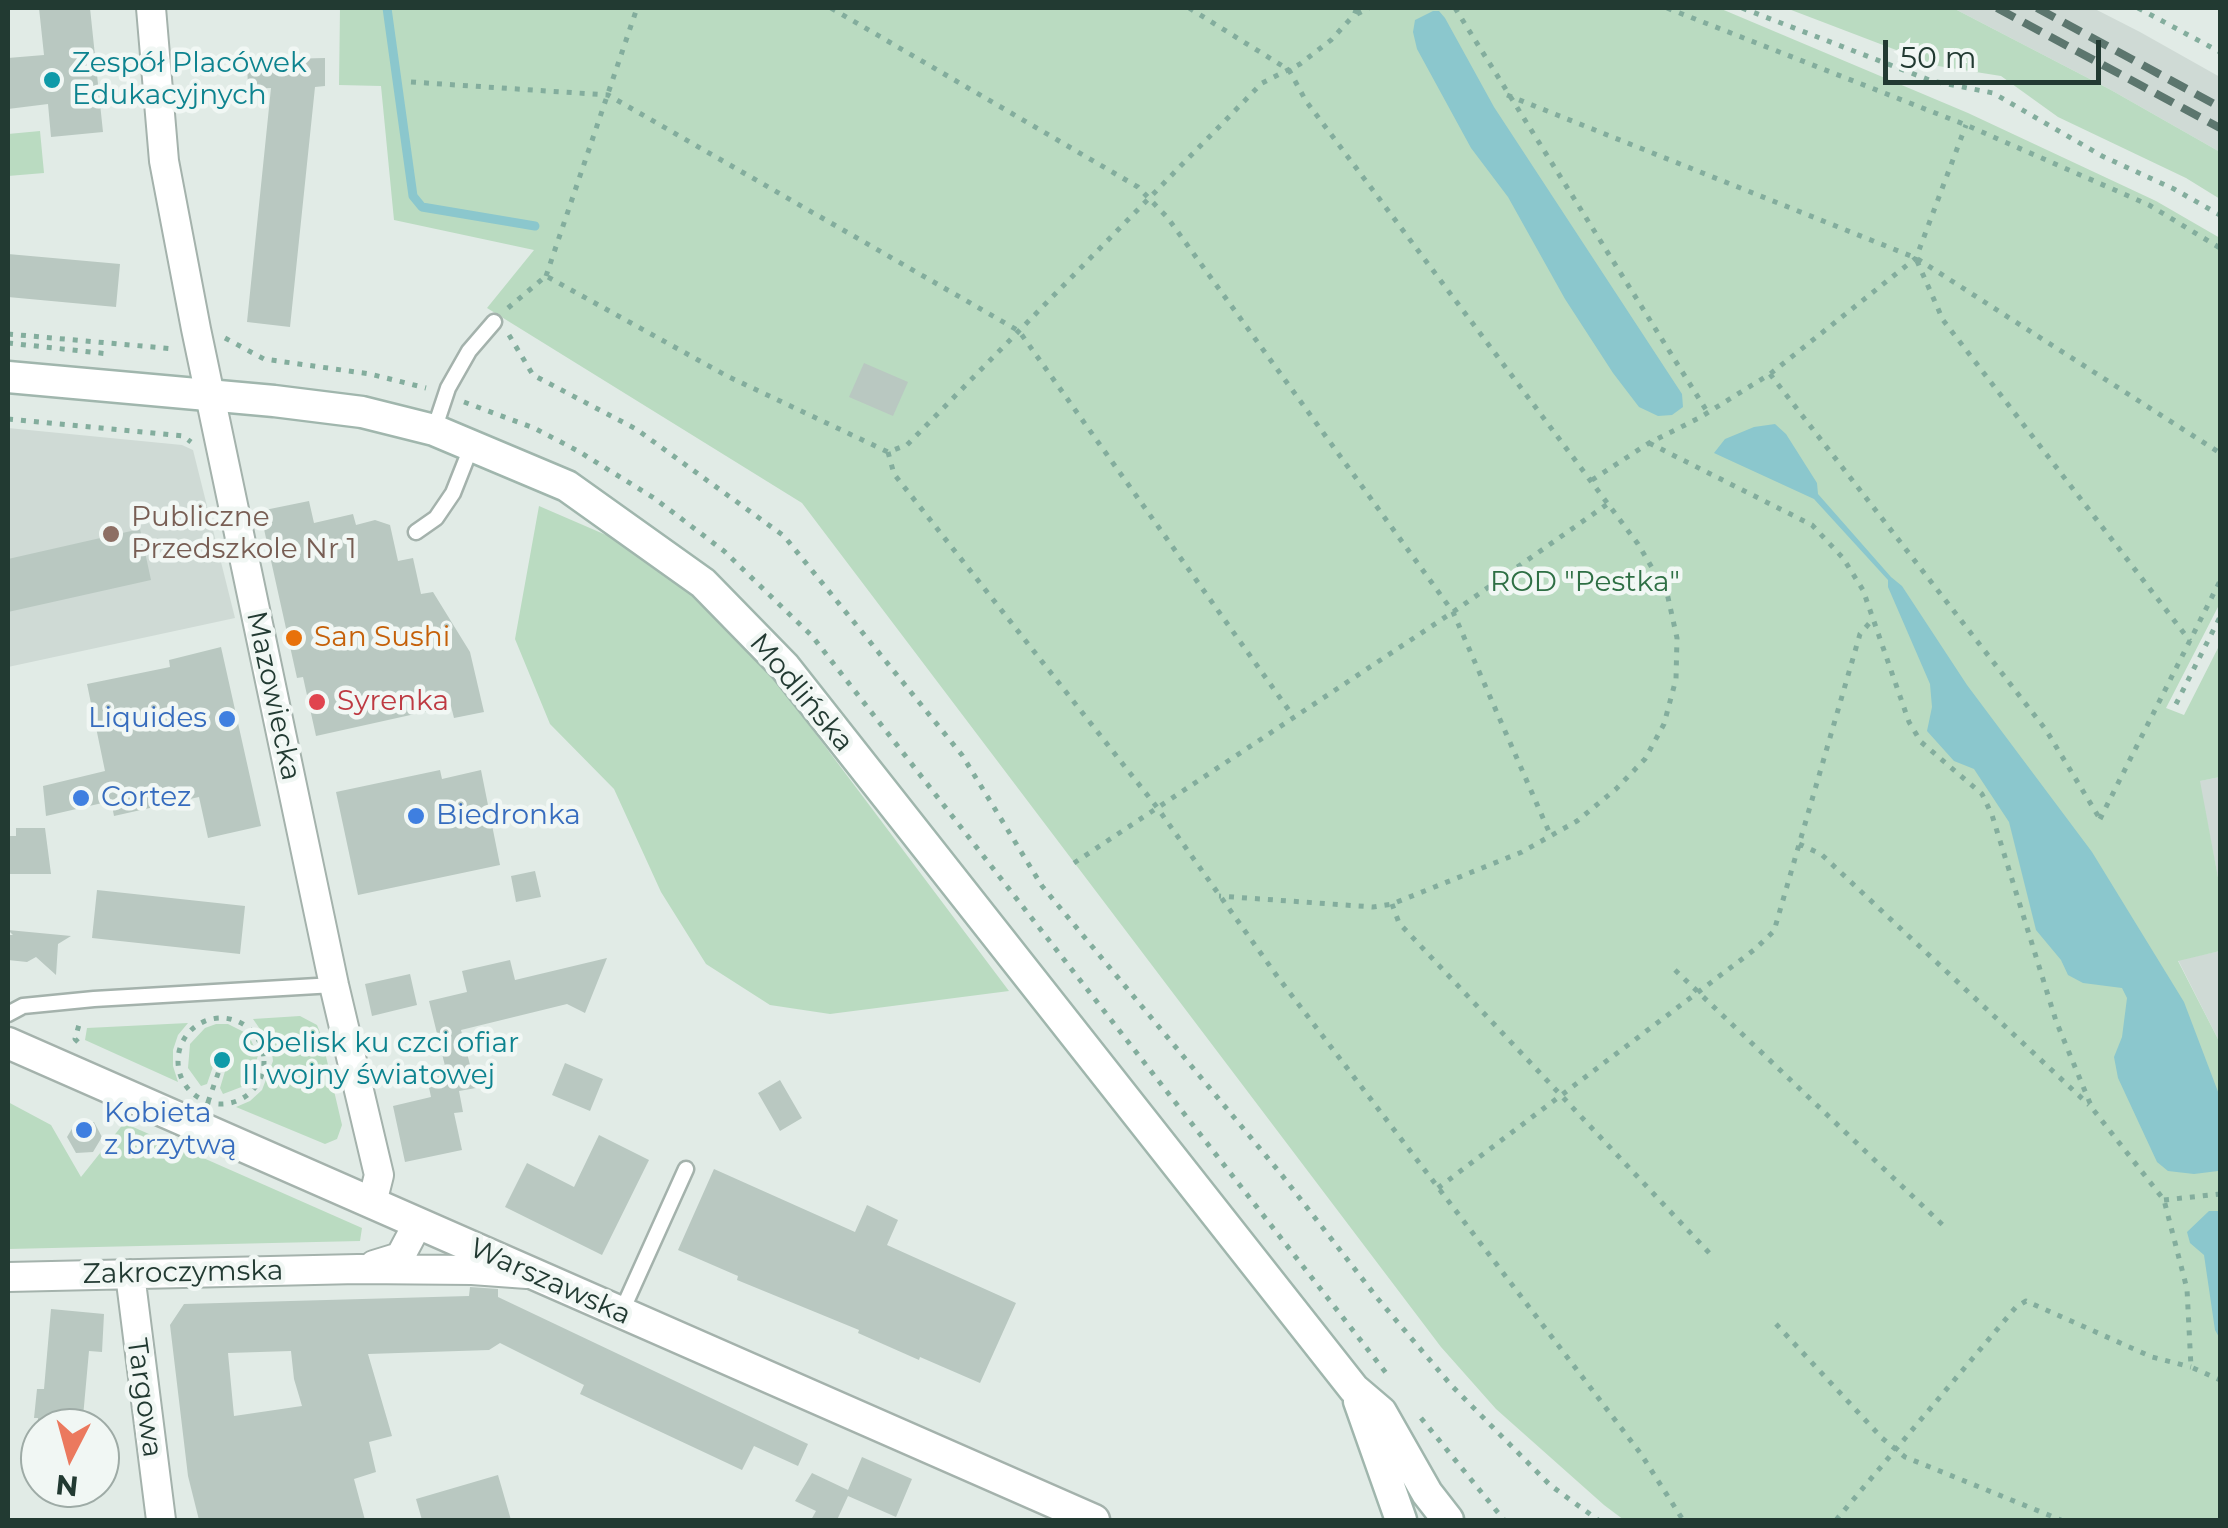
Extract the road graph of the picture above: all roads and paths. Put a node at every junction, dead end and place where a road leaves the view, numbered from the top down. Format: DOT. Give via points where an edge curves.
graph roads {
  1 [pos="151,8"];
  2 [pos="637,8"];
  3 [pos="831,8"];
  4 [pos="1189,8"];
  5 [pos="1370,8"];
  6 [pos="1455,8"];
  7 [pos="1667,8"];
  8 [pos="1742,8"];
  9 [pos="2138,8"];
  10 [pos="1356,11"];
  11 [pos="2220,52"];
  12 [pos="1289,70"];
  13 [pos="411,82"];
  14 [pos="608,95"];
  15 [pos="1508,96"];
  16 [pos="1966,125"];
  17 [pos="1149,198"];
  18 [pos="2220,215"];
  19 [pos="2220,248"];
  20 [pos="1916,258"];
  21 [pos="546,276"];
  22 [pos="496,319"];
  23 [pos="1019,331"];
  24 [pos="8,334"];
  25 [pos="8,343"];
  26 [pos="152,348"];
  27 [pos="279,353"];
  28 [pos="113,354"];
  29 [pos="1770,374"];
  30 [pos="8,377"];
  31 [pos="210,395"];
  32 [pos="274,401"];
  33 [pos="1708,413"];
  34 [pos="8,419"];
  35 [pos="434,430"];
  36 [pos="1649,443"];
  37 [pos="473,444"];
  38 [pos="888,452"];
  39 [pos="2220,453"];
  40 [pos="223,454"];
  41 [pos="1592,480"];
  42 [pos="1609,503"];
  43 [pos="416,532"];
  44 [pos="2220,582"];
  45 [pos="1452,612"];
  46 [pos="2220,617"];
  47 [pos="1873,619"];
  48 [pos="2190,641"];
  49 [pos="2176,704"];
  50 [pos="1293,716"];
  51 [pos="1156,806"];
  52 [pos="1550,834"];
  53 [pos="1799,844"];
  54 [pos="1074,863"];
  55 [pos="1219,896"];
  56 [pos="1392,904"];
  57 [pos="1675,970"];
  58 [pos="334,984"];
  59 [pos="1699,992"];
  60 [pos="8,1014"];
  61 [pos="8,1043"];
  62 [pos="221,1065"];
  63 [pos="1562,1095"];
  64 [pos="208,1102"];
  65 [pos="2092,1108"];
  66 [pos="686,1169"];
  67 [pos="1438,1188"];
  68 [pos="2220,1194"];
  69 [pos="2164,1200"];
  70 [pos="372,1203"];
  71 [pos="418,1224"];
  72 [pos="1947,1229"];
  73 [pos="1714,1258"];
  74 [pos="358,1270"];
  75 [pos="130,1274"];
  76 [pos="534,1274"];
  77 [pos="8,1277"];
  78 [pos="621,1313"];
  79 [pos="1776,1324"];
  80 [pos="2191,1367"];
  81 [pos="2220,1380"];
  82 [pos="1354,1389"];
  83 [pos="1896,1450"];
  84 [pos="161,1520"];
  85 [pos="1094,1520"];
  86 [pos="1401,1520"];
  87 [pos="1448,1520"];
  88 [pos="1598,1520"];
  89 [pos="1683,1520"];
  90 [pos="1836,1520"];
  91 [pos="2061,1520"];
  1 -- 31 [label="street, Mazowiecka" via="164,162"];
  2 -- 14 [label="path"];
  3 -- 17 [label="path"];
  4 -- 12 [label="path"];
  5 -- 10 [label="path"];
  6 -- 15 [label="path"];
  7 -- 16 [label="path"];
  8 -- 18 [label="path" via="1932,81 1993,93"];
  9 -- 11 [label="path"];
  10 -- 12 [label="path" via="1331,40"];
  12 -- 17 [label="path" via="1262,83"];
  12 -- 41 [label="path"];
  13 -- 14 [label="path"];
  14 -- 21 [label="path"];
  14 -- 23 [label="path"];
  15 -- 20 [label="path"];
  15 -- 33 [label="path"];
  16 -- 19 [label="path" via="2150,206"];
  16 -- 20 [label="path"];
  17 -- 23 [label="path"];
  17 -- 45 [label="path"];
  20 -- 29 [label="path"];
  20 -- 39 [label="path"];
  20 -- 48 [label="path" via="1943,320"];
  21 -- 22 [label="path"];
  21 -- 38 [label="path" via="727,376"];
  22 -- 35 [label="lane" via="448,388"];
  22 -- 88 [label="path" via="533,375 636,430 784,536 962,755 1042,886 1378,1299 1538,1473"];
  23 -- 38 [label="path" via="907,445"];
  23 -- 50 [label="path"];
  24 -- 26 [label="path"];
  25 -- 28 [label="path"];
  27 -- 32 [label="path"];
  29 -- 33 [label="path"];
  29 -- 48 [label="path" via="2046,730 2100,819"];
  30 -- 31 [label="main road, Modlińska"];
  31 -- 32 [label="main road, Modlińska"];
  31 -- 40 [label="street, Mazowiecka"];
  32 -- 35 [label="main road, Modlińska"];
  33 -- 36 [label="path"];
  34 -- 40 [label="path" via="183,436 207,457"];
  35 -- 37 [label="main road, Modlińska"];
  36 -- 41 [label="path"];
  36 -- 47 [label="path" via="1812,524 1843,558"];
  37 -- 43 [label="lane" via="453,492 436,518"];
  37 -- 82 [label="main road, Modlińska" via="568,486 598,507 704,583 785,667"];
  38 -- 51 [label="path" via="894,474"];
  40 -- 58 [label="street, Mazowiecka"];
  41 -- 42 [label="path"];
  42 -- 45 [label="path"];
  42 -- 52 [label="path" via="1667,592 1678,638 1676,679 1664,724 1645,759 1577,821"];
  44 -- 48 [label="path"];
  45 -- 50 [label="path"];
  45 -- 52 [label="path"];
  46 -- 49 [label="path"];
  47 -- 53 [label="path" via="1860,634"];
  47 -- 65 [label="path" via="1921,742 1982,794 1992,815 2056,1021"];
  50 -- 51 [label="path"];
  51 -- 54 [label="path"];
  51 -- 55 [label="path"];
  52 -- 56 [label="path" via="1522,852"];
  53 -- 59 [label="path" via="1774,930"];
  53 -- 65 [label="path" via="1822,854"];
  55 -- 56 [label="path"];
  55 -- 67 [label="path"];
  56 -- 63 [label="path" via="1399,923"];
  57 -- 59 [label="path"];
  58 -- 60 [label="lane" via="94,998 23,1006"];
  58 -- 70 [label="street, Mazowiecka" via="379,1175"];
  59 -- 63 [label="path"];
  59 -- 72 [label="path"];
  61 -- 70 [label="main road, Warszawska"];
  62 -- 64 [label="path"];
  63 -- 67 [label="path"];
  63 -- 73 [label="path"];
  64 -- 64 [label="path" via="242,1098 264,1066 259,1040 227,1018 201,1023 179,1056 184,1082"];
  65 -- 69 [label="path"];
  66 -- 78 [label="lane"];
  67 -- 89 [label="path" via="1641,1454"];
  68 -- 69 [label="path"];
  69 -- 80 [label="path" via="2187,1289"];
  70 -- 71 [label="main road, Warszawska"];
  71 -- 74 [label="street, Zakroczymska" via="400,1257"];
  71 -- 76 [label="main road, Warszawska"];
  74 -- 75 [label="street, Zakroczymska"];
  74 -- 76 [label="street, Zakroczymska"];
  75 -- 77 [label="street, Zakroczymska"];
  75 -- 84 [label="street, Targowa"];
  76 -- 78 [label="main road, Warszawska"];
  78 -- 85 [label="main road, Warszawska"];
  79 -- 83 [label="path"];
  80 -- 81 [label="path"];
  80 -- 83 [label="path" via="2152,1357 2026,1301"];
  82 -- 86 [label="main road, Modlińska"];
  82 -- 87 [label="main road, Modlińska" via="1381,1412"];
  83 -- 90 [label="path"];
  83 -- 91 [label="path"];
}
